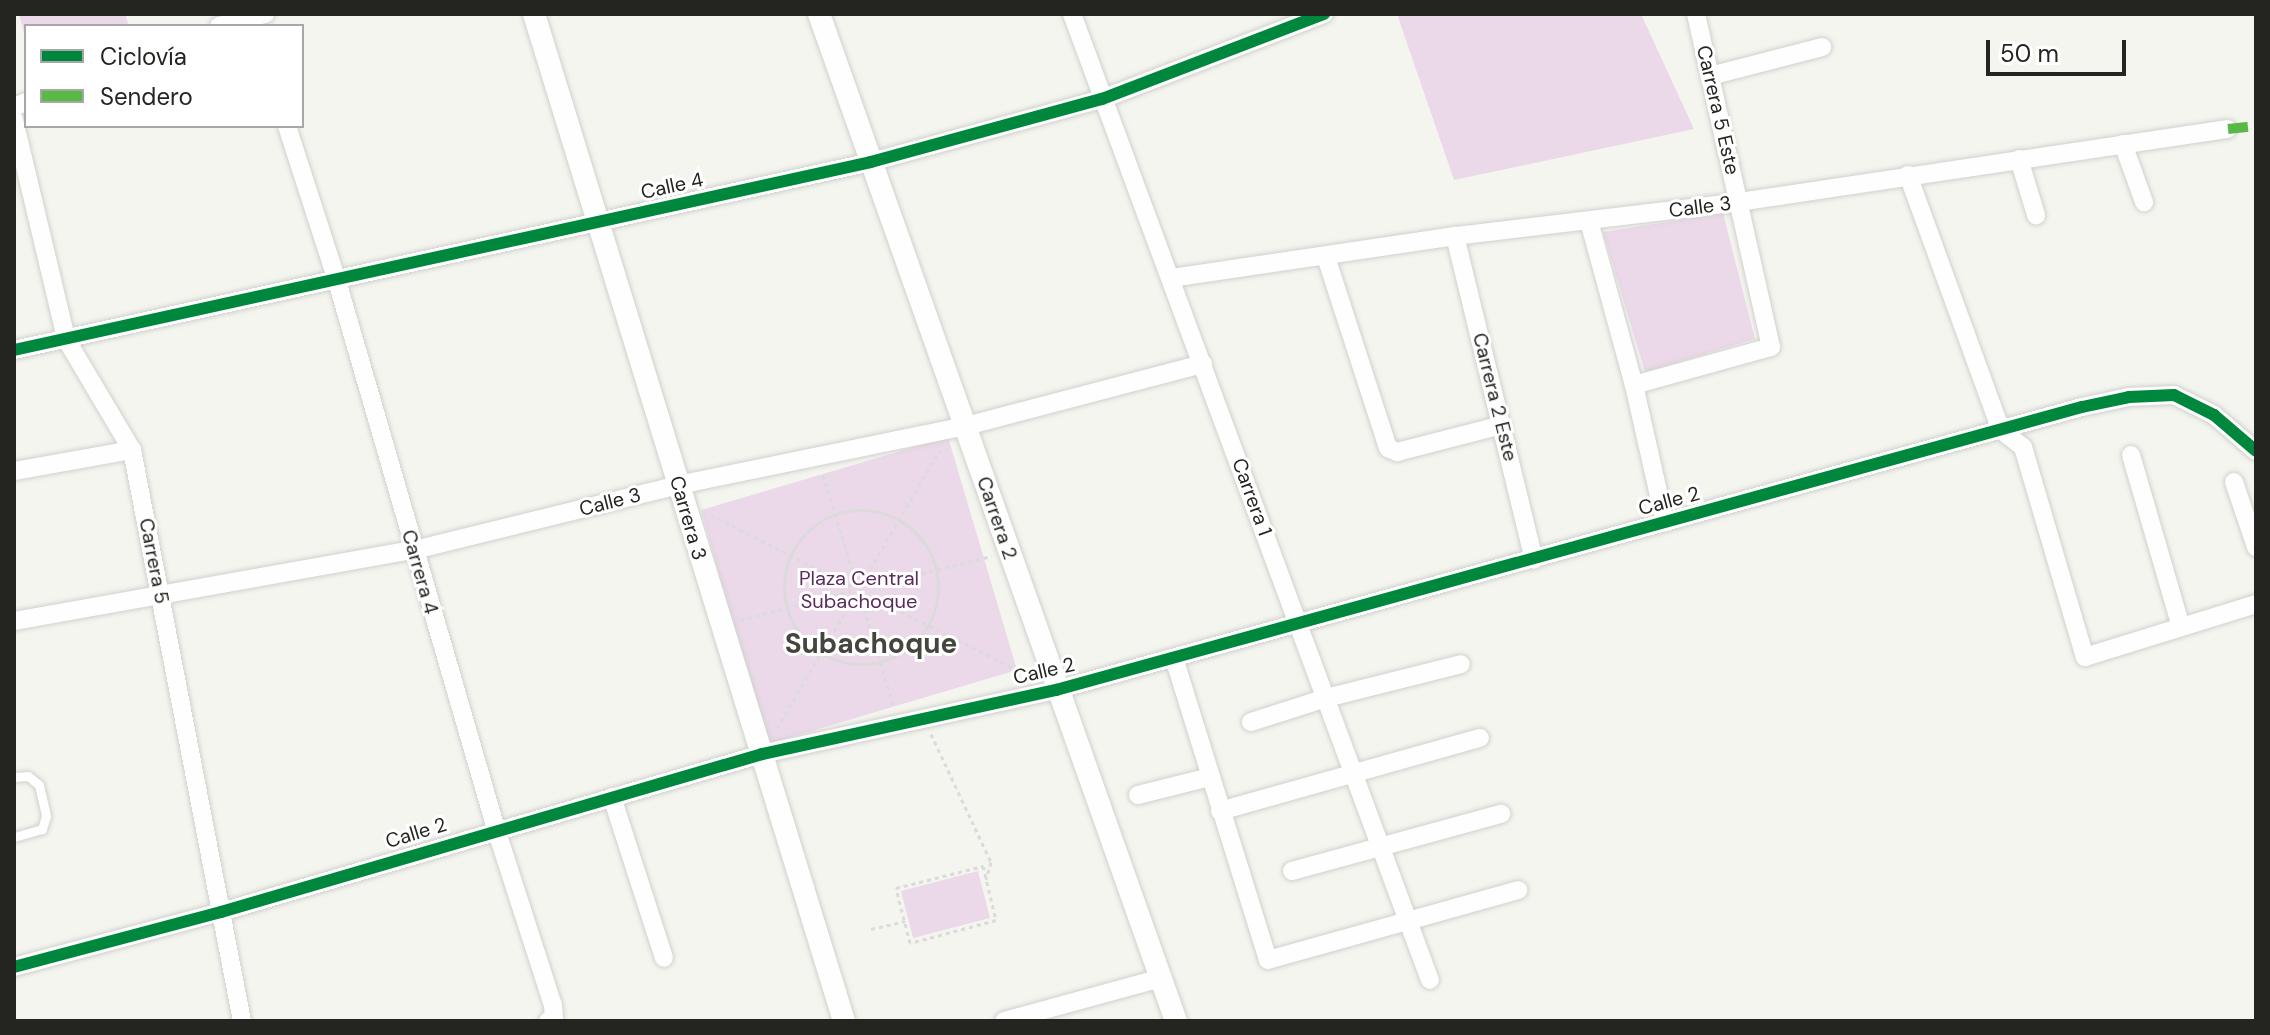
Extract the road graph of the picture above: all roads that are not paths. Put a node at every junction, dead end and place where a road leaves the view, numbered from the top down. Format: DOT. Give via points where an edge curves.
graph roads {
  1 [pos="534,14"];
  2 [pos="819,14"];
  3 [pos="1072,14"];
  4 [pos="1696,14"];
  5 [pos="1318,15"];
  6 [pos="256,18"];
  7 [pos="228,24"];
  8 [pos="1822,47"];
  9 [pos="1710,76"];
  10 [pos="1102,99"];
  11 [pos="14,120"];
  12 [pos="288,128"];
  13 [pos="2228,129"];
  14 [pos="2123,144"];
  15 [pos="2019,159"];
  16 [pos="871,162"];
  17 [pos="1908,175"];
  18 [pos="1739,202"];
  19 [pos="2144,202"];
  20 [pos="2036,215"];
  21 [pos="1589,221"];
  22 [pos="597,223"];
  23 [pos="1455,236"];
  24 [pos="1326,257"];
  25 [pos="1171,278"];
  26 [pos="337,281"];
  27 [pos="66,339"];
  28 [pos="14,350"];
  29 [pos="1203,364"];
  30 [pos="1634,385"];
  31 [pos="1502,425"];
  32 [pos="959,428"];
  33 [pos="2001,430"];
  34 [pos="132,450"];
  35 [pos="2256,451"];
  36 [pos="2131,455"];
  37 [pos="14,471"];
  38 [pos="2234,482"];
  39 [pos="680,492"];
  40 [pos="2252,522"];
  41 [pos="1665,523"];
  42 [pos="2256,547"];
  43 [pos="414,550"];
  44 [pos="1534,559"];
  45 [pos="161,597"];
  46 [pos="2256,604"];
  47 [pos="14,621"];
  48 [pos="1298,622"];
  49 [pos="2181,627"];
  50 [pos="1174,658"];
  51 [pos="1461,664"];
  52 [pos="1056,690"];
  53 [pos="1326,698"];
  54 [pos="1251,722"];
  55 [pos="1480,738"];
  56 [pos="762,754"];
  57 [pos="1353,772"];
  58 [pos="14,777"];
  59 [pos="1210,777"];
  60 [pos="1138,795"];
  61 [pos="612,797"];
  62 [pos="1220,811"];
  63 [pos="1501,814"];
  64 [pos="496,829"];
  65 [pos="14,837"];
  66 [pos="1381,848"];
  67 [pos="1292,871"];
  68 [pos="1518,890"];
  69 [pos="221,912"];
  70 [pos="1410,923"];
  71 [pos="664,958"];
  72 [pos="14,967"];
  73 [pos="1161,978"];
  74 [pos="1430,980"];
  75 [pos="551,1019"];
  76 [pos="242,1021"];
  77 [pos="844,1021"];
  78 [pos="1004,1021"];
  79 [pos="1176,1021"];
  1 -- 22 [label="street, Carrera 3"];
  2 -- 16 [label="street, Carrera 2"];
  3 -- 10 [label="street, Carrera 1"];
  4 -- 9 [label="street, Carrera 5 Este"];
  5 -- 10 [label="street, Calle 4"];
  6 -- 7 [label="street"];
  8 -- 9 [label="street"];
  9 -- 18 [label="street, Carrera 5 Este"];
  10 -- 16 [label="street, Calle 4"];
  10 -- 25 [label="street, Carrera 1"];
  11 -- 27 [label="street, Carrera 5"];
  12 -- 26 [label="street, Carrera 4"];
  13 -- 14 [label="street, Calle 3"];
  14 -- 15 [label="street, Calle 3"];
  14 -- 19 [label="street"];
  15 -- 17 [label="street, Calle 3"];
  15 -- 20 [label="street"];
  16 -- 22 [label="street, Calle 4"];
  16 -- 32 [label="street, Carrera 2"];
  17 -- 18 [label="street, Calle 3"];
  17 -- 33 [label="street"];
  18 -- 21 [label="street, Calle 3"];
  18 -- 30 [label="street, Carrera 5 Este" via="1771,347"];
  21 -- 23 [label="street, Calle 3"];
  21 -- 30 [label="street"];
  22 -- 26 [label="street, Calle 4"];
  22 -- 39 [label="street, Carrera 3"];
  23 -- 24 [label="street, Calle 3"];
  23 -- 31 [label="street, Carrera 2 Este"];
  24 -- 25 [label="street, Calle 3"];
  24 -- 31 [label="street" via="1388,448 1397,452"];
  25 -- 29 [label="street, Carrera 1"];
  26 -- 27 [label="street, Calle 4"];
  26 -- 43 [label="street, Carrera 4"];
  27 -- 28 [label="street, Calle 4"];
  27 -- 34 [label="street, Carrera 5"];
  29 -- 32 [label="street, Calle 3"];
  29 -- 48 [label="street, Carrera 1"];
  30 -- 41 [label="street"];
  31 -- 44 [label="street, Carrera 2 Este"];
  32 -- 39 [label="street, Calle 3" via="818,456"];
  32 -- 52 [label="street, Carrera 2" via="1009,551"];
  33 -- 35 [label="street, Calle 2" via="2129,397 2174,395 2214,415"];
  33 -- 41 [label="street, Calle 2"];
  33 -- 49 [label="street" via="2023,447 2085,657"];
  34 -- 37 [label="street"];
  34 -- 45 [label="street, Carrera 5"];
  36 -- 49 [label="street"];
  38 -- 40 [label="street"];
  39 -- 43 [label="street, Calle 3"];
  39 -- 56 [label="street, Carrera 3"];
  40 -- 42 [label="street"];
  41 -- 44 [label="street, Calle 2"];
  43 -- 45 [label="street, Calle 3"];
  43 -- 64 [label="street, Carrera 4"];
  44 -- 48 [label="street, Calle 2"];
  45 -- 47 [label="street, Calle 3"];
  45 -- 69 [label="street, Carrera 5"];
  46 -- 49 [label="street"];
  48 -- 50 [label="street, Calle 2"];
  48 -- 53 [label="street, Carrera 1"];
  50 -- 52 [label="street, Calle 2"];
  50 -- 59 [label="street"];
  51 -- 53 [label="street"];
  52 -- 56 [label="street, Calle 2"];
  52 -- 73 [label="street, Carrera 2"];
  53 -- 54 [label="street"];
  53 -- 57 [label="street, Carrera 1"];
  55 -- 57 [label="street"];
  56 -- 61 [label="street, Calle 2"];
  56 -- 77 [label="street, Carrera 3"];
  57 -- 62 [label="street"];
  57 -- 66 [label="street, Carrera 1"];
  58 -- 65 [label="lane" via="28,776 39,785 46,816 42,829"];
  59 -- 60 [label="street"];
  59 -- 62 [label="street"];
  61 -- 64 [label="street, Calle 2"];
  61 -- 71 [label="street"];
  62 -- 70 [label="street" via="1268,960"];
  63 -- 66 [label="street"];
  64 -- 69 [label="street, Calle 2"];
  64 -- 75 [label="street, Carrera 4"];
  66 -- 67 [label="street"];
  66 -- 70 [label="street, Carrera 1"];
  68 -- 70 [label="street"];
  69 -- 72 [label="street, Calle 2"];
  69 -- 76 [label="street, Carrera 5"];
  70 -- 74 [label="street, Carrera 1"];
  73 -- 78 [label="street"];
  73 -- 79 [label="street, Carrera 2"];
}
